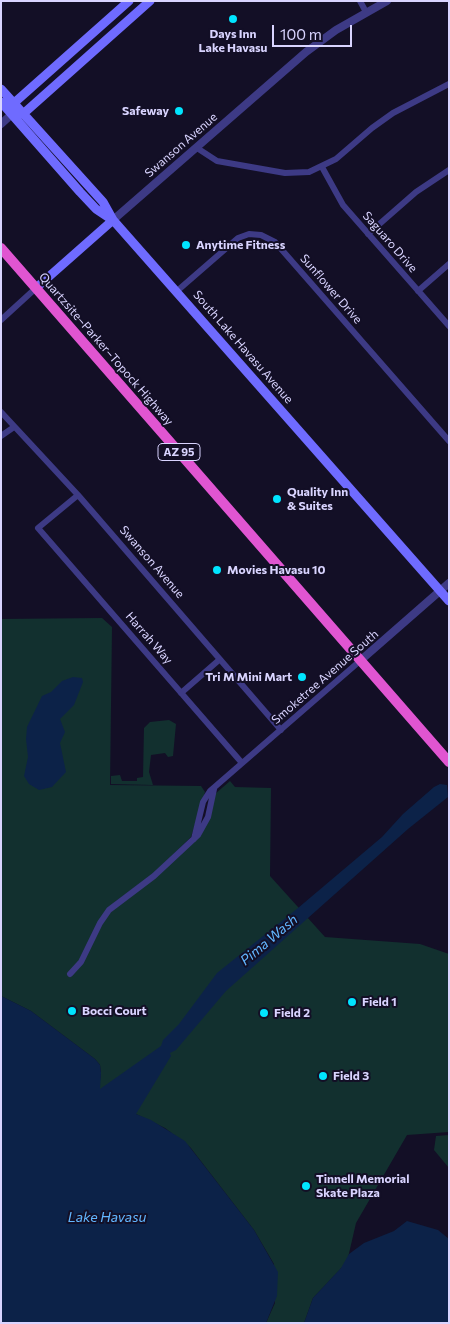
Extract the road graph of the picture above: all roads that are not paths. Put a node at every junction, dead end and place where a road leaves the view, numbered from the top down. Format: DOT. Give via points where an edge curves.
graph roads {
  1 [pos="129,1"];
  2 [pos="150,1"];
  3 [pos="360,1"];
  4 [pos="387,1"];
  5 [pos="140,6"];
  6 [pos="366,12"];
  7 [pos="94,32"];
  8 [pos="75,67"];
  9 [pos="449,84"];
  10 [pos="1,89"];
  11 [pos="1,102"];
  12 [pos="17,110"];
  13 [pos="1,124"];
  14 [pos="197,148"];
  15 [pos="322,168"];
  16 [pos="449,170"];
  17 [pos="113,220"];
  18 [pos="368,234"];
  19 [pos="1,248"];
  20 [pos="449,264"];
  21 [pos="36,288"];
  22 [pos="177,291"];
  23 [pos="418,291"];
  24 [pos="1,320"];
  25 [pos="449,326"];
  26 [pos="1,412"];
  27 [pos="14,427"];
  28 [pos="1,436"];
  29 [pos="449,441"];
  30 [pos="78,495"];
  31 [pos="449,583"];
  32 [pos="440,590"];
  33 [pos="449,601"];
  34 [pos="219,660"];
  35 [pos="362,660"];
  36 [pos="181,692"];
  37 [pos="281,730"];
  38 [pos="449,762"];
  39 [pos="242,763"];
  40 [pos="70,974"];
  1 -- 7 [label="main road"];
  2 -- 5 [label="main road"];
  3 -- 6 [label="street"];
  4 -- 6 [label="street, Swanson Avenue"];
  5 -- 8 [label="main road"];
  6 -- 14 [label="street, Swanson Avenue" via="306,52"];
  7 -- 8 [label="main road" via="96,41 79,57"];
  7 -- 12 [label="main road"];
  8 -- 12 [label="main road"];
  9 -- 15 [label="street" via="393,113"];
  10 -- 12 [label="main road"];
  11 -- 12 [label="main road"];
  12 -- 13 [label="street"];
  12 -- 17 [label="main road, South Lake Havasu Avenue" via="103,202"];
  14 -- 15 [label="street" via="217,161 285,172 303,173"];
  14 -- 17 [label="street, Swanson Avenue"];
  15 -- 18 [label="street, Saguaro Drive" via="343,205"];
  16 -- 18 [label="street" via="416,192"];
  17 -- 21 [label="main road, Swanson Avenue"];
  17 -- 22 [label="main road, South Lake Havasu Avenue"];
  18 -- 23 [label="street, Saguaro Drive"];
  19 -- 21 [label="highway, Quartzsite–Parker–Topock Highway / AZ 95"];
  20 -- 23 [label="street"];
  21 -- 24 [label="street, Swanson Avenue"];
  21 -- 35 [label="highway, Quartzsite–Parker–Topock Highway / AZ 95"];
  22 -- 29 [label="street, Sunflower Drive" via="238,238 249,234 262,235 275,242"];
  22 -- 32 [label="main road, South Lake Havasu Avenue"];
  23 -- 25 [label="street, Saguaro Drive"];
  26 -- 27 [label="street, Swanson Avenue"];
  27 -- 28 [label="street"];
  27 -- 30 [label="street, Swanson Avenue"];
  30 -- 34 [label="street, Swanson Avenue"];
  30 -- 36 [label="street, Harrah Way" via="38,528"];
  31 -- 32 [label="street, Smoketree Avenue South"];
  32 -- 33 [label="main road, South Lake Havasu Avenue"];
  32 -- 35 [label="street, Smoketree Avenue South"];
  34 -- 36 [label="street"];
  34 -- 37 [label="street, Swanson Avenue"];
  35 -- 37 [label="street, Smoketree Avenue South"];
  35 -- 38 [label="highway, Quartzsite–Parker–Topock Highway / AZ 95"];
  36 -- 39 [label="street, Harrah Way"];
  37 -- 39 [label="street, Smoketree Avenue South"];
  39 -- 40 [label="street, Smoketree Avenue South" via="215,787 208,817 194,839 154,876 109,910 81,962"];
}
